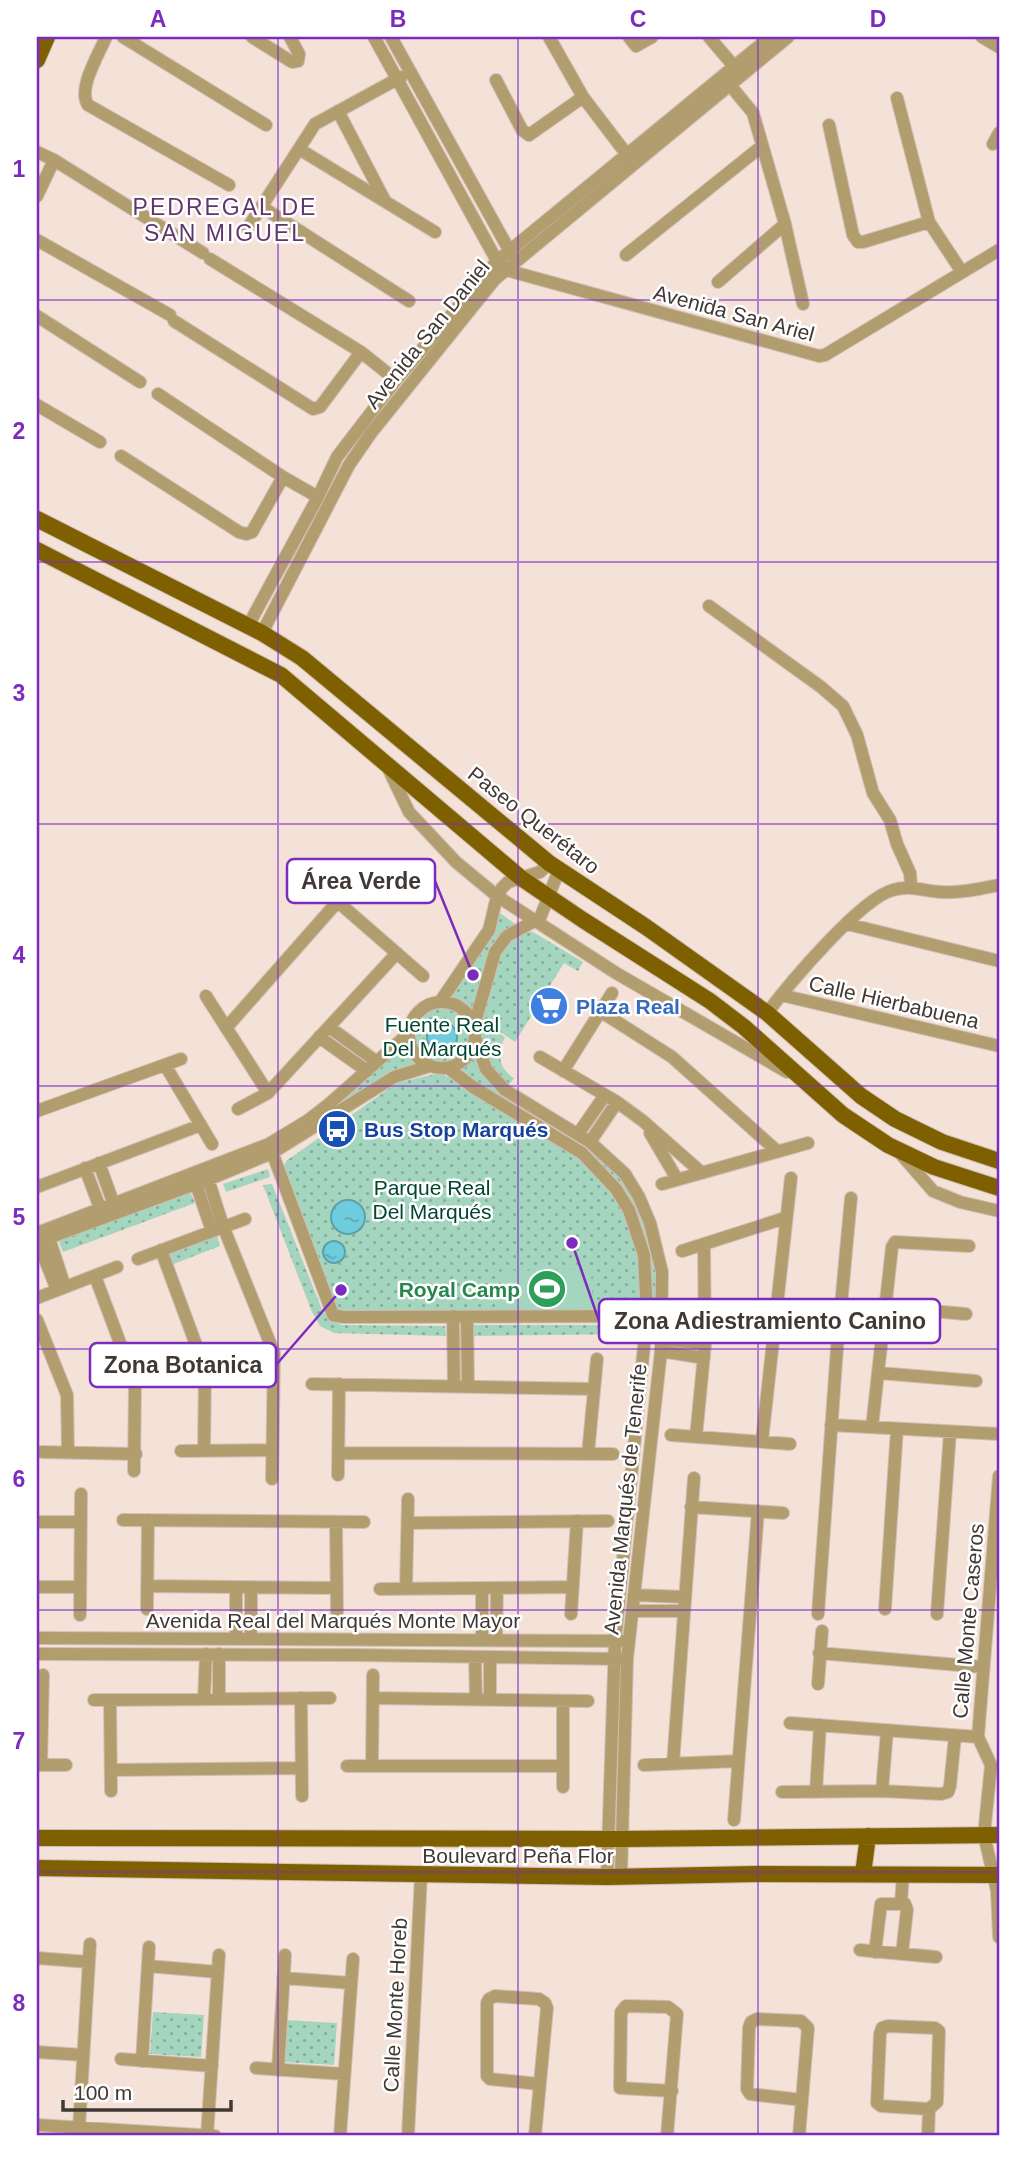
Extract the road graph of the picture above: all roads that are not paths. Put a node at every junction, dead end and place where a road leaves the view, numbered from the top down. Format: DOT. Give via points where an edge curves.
graph roads {
  1 [pos="47,37"];
  2 [pos="106,37"];
  3 [pos="123,37"];
  4 [pos="252,37"];
  5 [pos="290,37"];
  6 [pos="373,37"];
  7 [pos="391,37"];
  8 [pos="549,37"];
  9 [pos="629,37"];
  10 [pos="652,37"];
  11 [pos="709,37"];
  12 [pos="770,37"];
  13 [pos="788,37"];
  14 [pos="982,37"];
  15 [pos="999,47"];
  16 [pos="37,60"];
  17 [pos="737,70"];
  18 [pos="410,72"];
  19 [pos="397,79"];
  20 [pos="496,80"];
  21 [pos="726,81"];
  22 [pos="583,97"];
  23 [pos="897,98"];
  24 [pos="338,111"];
  25 [pos="266,125"];
  26 [pos="829,125"];
  27 [pos="762,146"];
  28 [pos="299,149"];
  29 [pos="37,152"];
  30 [pos="630,159"];
  31 [pos="54,160"];
  32 [pos="229,185"];
  33 [pos="37,196"];
  34 [pos="386,202"];
  35 [pos="262,206"];
  36 [pos="929,222"];
  37 [pos="785,225"];
  38 [pos="247,229"];
  39 [pos="435,232"];
  40 [pos="37,240"];
  41 [pos="999,250"];
  42 [pos="626,255"];
  43 [pos="514,262"];
  44 [pos="501,265"];
  45 [pos="962,272"];
  46 [pos="718,282"];
  47 [pos="409,301"];
  48 [pos="803,304"];
  49 [pos="37,316"];
  50 [pos="361,352"];
  51 [pos="396,380"];
  52 [pos="139,382"];
  53 [pos="158,394"];
  54 [pos="37,405"];
  55 [pos="360,425"];
  56 [pos="371,433"];
  57 [pos="100,442"];
  58 [pos="121,456"];
  59 [pos="283,477"];
  60 [pos="318,497"];
  61 [pos="37,519"];
  62 [pos="37,550"];
  63 [pos="709,606"];
  64 [pos="255,630"];
  65 [pos="385,761"];
  66 [pos="554,867"];
  67 [pos="521,878"];
  68 [pos="355,882"];
  69 [pos="999,885"];
  70 [pos="911,887"];
  71 [pos="497,895"];
  72 [pos="547,897"];
  73 [pos="338,902"];
  74 [pos="535,922"];
  75 [pos="846,924"];
  76 [pos="397,953"];
  77 [pos="999,961"];
  78 [pos="423,976"];
  79 [pos="612,993"];
  80 [pos="781,995"];
  81 [pos="206,996"];
  82 [pos="440,1002"];
  83 [pos="600,1011"];
  84 [pos="768,1013"];
  85 [pos="226,1027"];
  86 [pos="329,1027"];
  87 [pos="475,1031"];
  88 [pos="408,1034"];
  89 [pos="319,1037"];
  90 [pos="999,1046"];
  91 [pos="540,1057"];
  92 [pos="181,1059"];
  93 [pos="165,1065"];
  94 [pos="372,1066"];
  95 [pos="430,1066"];
  96 [pos="449,1068"];
  97 [pos="563,1071"];
  98 [pos="803,1081"];
  99 [pos="268,1093"];
  100 [pos="605,1095"];
  101 [pos="617,1102"];
  102 [pos="238,1109"];
  103 [pos="37,1111"];
  104 [pos="643,1121"];
  105 [pos="201,1125"];
  106 [pos="578,1134"];
  107 [pos="590,1142"];
  108 [pos="808,1143"];
  109 [pos="212,1144"];
  110 [pos="271,1148"];
  111 [pos="896,1149"];
  112 [pos="777,1151"];
  113 [pos="999,1161"];
  114 [pos="99,1163"];
  115 [pos="85,1168"];
  116 [pos="702,1173"];
  117 [pos="791,1178"];
  118 [pos="677,1180"];
  119 [pos="202,1181"];
  120 [pos="662,1184"];
  121 [pos="37,1186"];
  122 [pos="999,1188"];
  123 [pos="851,1198"];
  124 [pos="113,1202"];
  125 [pos="100,1208"];
  126 [pos="999,1211"];
  127 [pos="785,1218"];
  128 [pos="245,1219"];
  129 [pos="218,1228"];
  130 [pos="40,1239"];
  131 [pos="704,1245"];
  132 [pos="969,1246"];
  133 [pos="161,1251"];
  134 [pos="682,1251"];
  135 [pos="138,1259"];
  136 [pos="117,1267"];
  137 [pos="95,1276"];
  138 [pos="61,1289"];
  139 [pos="37,1298"];
  140 [pos="887,1307"];
  141 [pos="966,1314"];
  142 [pos="647,1315"];
  143 [pos="663,1316"];
  144 [pos="460,1317"];
  145 [pos="37,1320"];
  146 [pos="705,1344"];
  147 [pos="661,1345"];
  148 [pos="704,1358"];
  149 [pos="597,1359"];
  150 [pos="879,1373"];
  151 [pos="976,1381"];
  152 [pos="312,1384"];
  153 [pos="339,1384"];
  154 [pos="454,1386"];
  155 [pos="468,1387"];
  156 [pos="594,1389"];
  157 [pos="831,1425"];
  158 [pos="872,1427"];
  159 [pos="897,1429"];
  160 [pos="950,1432"];
  161 [pos="999,1434"];
  162 [pos="671,1435"];
  163 [pos="696,1437"];
  164 [pos="762,1441"];
  165 [pos="790,1444"];
  166 [pos="271,1450"];
  167 [pos="181,1451"];
  168 [pos="204,1451"];
  169 [pos="42,1452"];
  170 [pos="68,1452"];
  171 [pos="339,1452"];
  172 [pos="136,1454"];
  173 [pos="588,1454"];
  174 [pos="613,1454"];
  175 [pos="134,1471"];
  176 [pos="338,1475"];
  177 [pos="999,1476"];
  178 [pos="694,1478"];
  179 [pos="272,1479"];
  180 [pos="81,1494"];
  181 [pos="408,1499"];
  182 [pos="691,1507"];
  183 [pos="758,1511"];
  184 [pos="783,1513"];
  185 [pos="123,1520"];
  186 [pos="148,1520"];
  187 [pos="577,1521"];
  188 [pos="608,1521"];
  189 [pos="37,1522"];
  190 [pos="81,1522"];
  191 [pos="336,1522"];
  192 [pos="364,1522"];
  193 [pos="408,1523"];
  194 [pos="147,1586"];
  195 [pos="37,1587"];
  196 [pos="80,1587"];
  197 [pos="236,1587"];
  198 [pos="251,1587"];
  199 [pos="573,1587"];
  200 [pos="337,1588"];
  201 [pos="482,1588"];
  202 [pos="497,1588"];
  203 [pos="380,1589"];
  204 [pos="406,1589"];
  205 [pos="634,1595"];
  206 [pos="685,1597"];
  207 [pos="147,1609"];
  208 [pos="885,1609"];
  209 [pos="632,1611"];
  210 [pos="684,1611"];
  211 [pos="337,1612"];
  212 [pos="571,1614"];
  213 [pos="818,1614"];
  214 [pos="937,1614"];
  215 [pos="80,1615"];
  216 [pos="822,1631"];
  217 [pos="37,1638"];
  218 [pos="236,1639"];
  219 [pos="251,1639"];
  220 [pos="356,1640"];
  221 [pos="482,1640"];
  222 [pos="496,1640"];
  223 [pos="614,1641"];
  224 [pos="629,1641"];
  225 [pos="820,1653"];
  226 [pos="37,1654"];
  227 [pos="213,1654"];
  228 [pos="355,1654"];
  229 [pos="475,1657"];
  230 [pos="490,1657"];
  231 [pos="620,1659"];
  232 [pos="982,1667"];
  233 [pos="43,1675"];
  234 [pos="373,1675"];
  235 [pos="818,1684"];
  236 [pos="40,1696"];
  237 [pos="301,1698"];
  238 [pos="330,1698"];
  239 [pos="373,1698"];
  240 [pos="204,1699"];
  241 [pos="219,1699"];
  242 [pos="476,1699"];
  243 [pos="94,1700"];
  244 [pos="110,1700"];
  245 [pos="490,1700"];
  246 [pos="563,1701"];
  247 [pos="588,1701"];
  248 [pos="790,1723"];
  249 [pos="820,1726"];
  250 [pos="887,1731"];
  251 [pos="954,1736"];
  252 [pos="978,1738"];
  253 [pos="738,1761"];
  254 [pos="673,1764"];
  255 [pos="39,1765"];
  256 [pos="66,1765"];
  257 [pos="644,1765"];
  258 [pos="995,1765"];
  259 [pos="347,1766"];
  260 [pos="372,1766"];
  261 [pos="563,1766"];
  262 [pos="302,1768"];
  263 [pos="111,1770"];
  264 [pos="563,1787"];
  265 [pos="111,1791"];
  266 [pos="883,1791"];
  267 [pos="782,1792"];
  268 [pos="816,1792"];
  269 [pos="302,1796"];
  270 [pos="734,1820"];
  271 [pos="992,1835"];
  272 [pos="868,1836"];
  273 [pos="37,1838"];
  274 [pos="615,1838"];
  275 [pos="37,1868"];
  276 [pos="863,1874"];
  277 [pos="903,1874"];
  278 [pos="421,1875"];
  279 [pos="614,1877"];
  280 [pos="997,1881"];
  281 [pos="903,1905"];
  282 [pos="999,1937"];
  283 [pos="90,1944"];
  284 [pos="149,1947"];
  285 [pos="860,1950"];
  286 [pos="875,1952"];
  287 [pos="902,1954"];
  288 [pos="219,1955"];
  289 [pos="285,1955"];
  290 [pos="936,1956"];
  291 [pos="37,1958"];
  292 [pos="353,1959"];
  293 [pos="89,1962"];
  294 [pos="148,1966"];
  295 [pos="218,1972"];
  296 [pos="283,1978"];
  297 [pos="351,1983"];
  298 [pos="37,2052"];
  299 [pos="83,2055"];
  300 [pos="121,2059"];
  301 [pos="142,2061"];
  302 [pos="212,2066"];
  303 [pos="256,2068"];
  304 [pos="278,2070"];
  305 [pos="344,2074"];
  306 [pos="539,2084"];
  307 [pos="672,2091"];
  308 [pos="802,2100"];
  309 [pos="929,2109"];
  310 [pos="37,2125"];
  311 [pos="79,2129"];
  312 [pos="207,2136"];
  313 [pos="215,2136"];
  314 [pos="340,2136"];
  315 [pos="408,2136"];
  316 [pos="535,2136"];
  317 [pos="667,2136"];
  318 [pos="799,2136"];
  319 [pos="928,2136"];
  1 -- 16 [label="main road"];
  2 -- 32 [label="street" via="84,89 88,105"];
  3 -- 25 [label="street"];
  4 -- 5 [label="street" via="292,62 298,61"];
  6 -- 19 [label="street"];
  7 -- 18 [label="street"];
  8 -- 22 [label="street"];
  9 -- 10 [label="street" via="636,46"];
  11 -- 17 [label="street"];
  12 -- 17 [label="street, Avenida San Daniel"];
  13 -- 17 [label="street, Avenida San Daniel"];
  14 -- 15 [label="street"];
  17 -- 21 [label="street, Avenida San Daniel"];
  18 -- 19 [label="street"];
  18 -- 43 [label="street"];
  19 -- 24 [label="street"];
  19 -- 44 [label="street"];
  20 -- 22 [label="street" via="529,135"];
  21 -- 27 [label="street" via="752,113"];
  21 -- 30 [label="street, Avenida San Daniel"];
  22 -- 30 [label="street"];
  23 -- 36 [label="street"];
  24 -- 28 [label="street" via="315,124"];
  24 -- 34 [label="street"];
  26 -- 36 [label="street" via="858,242"];
  27 -- 37 [label="street"];
  27 -- 42 [label="street"];
  28 -- 34 [label="street"];
  28 -- 35 [label="street"];
  29 -- 31 [label="street"];
  30 -- 43 [label="street, Avenida San Daniel"];
  31 -- 33 [label="street"];
  31 -- 50 [label="street"];
  34 -- 39 [label="street"];
  35 -- 38 [label="street"];
  35 -- 47 [label="street"];
  36 -- 45 [label="street"];
  37 -- 46 [label="street"];
  37 -- 48 [label="street"];
  40 -- 50 [label="street" via="172,318 313,409 320,407"];
  41 -- 45 [label="street, Avenida San Ariel"];
  43 -- 44 [label="street, Avenida San Daniel"];
  43 -- 44 [label="street, Avenida San Ariel"];
  43 -- 45 [label="street, Avenida San Ariel" via="819,356"];
  44 -- 51 [label="street, Avenida San Daniel"];
  44 -- 56 [label="street, Avenida San Daniel"];
  49 -- 52 [label="street"];
  50 -- 51 [label="street"];
  51 -- 55 [label="street, Avenida San Daniel"];
  53 -- 59 [label="street"];
  54 -- 57 [label="street"];
  55 -- 56 [label="street"];
  55 -- 60 [label="street, Avenida San Daniel" via="337,457"];
  56 -- 64 [label="street, Avenida San Daniel"];
  58 -- 59 [label="street" via="246,534 252,532"];
  59 -- 60 [label="street"];
  60 -- 64 [label="street, Avenida San Daniel"];
  61 -- 64 [label="main road, Paseo Querétaro"];
  62 -- 65 [label="main road" via="281,675"];
  63 -- 70 [label="street" via="843,706 857,735 873,793 890,820 910,873"];
  64 -- 66 [label="main road, Paseo Querétaro" via="302,658"];
  65 -- 67 [label="main road"];
  65 -- 71 [label="street" via="409,812 456,862"];
  66 -- 67 [label="street"];
  66 -- 72 [label="street"];
  66 -- 84 [label="main road, Paseo Querétaro"];
  67 -- 71 [label="street" via="508,882"];
  67 -- 72 [label="main road"];
  68 -- 73 [label="street"];
  69 -- 70 [label="street" via="970,892"];
  70 -- 75 [label="street" via="877,896"];
  71 -- 74 [label="street"];
  71 -- 82 [label="street" via="489,930"];
  72 -- 74 [label="street" via="544,913"];
  72 -- 98 [label="main road" via="710,1001"];
  73 -- 76 [label="street"];
  73 -- 85 [label="street"];
  74 -- 87 [label="street" via="507,936 495,952"];
  74 -- 98 [label="street"];
  75 -- 77 [label="street"];
  75 -- 80 [label="street"];
  76 -- 78 [label="street"];
  76 -- 86 [label="street"];
  79 -- 83 [label="street"];
  80 -- 84 [label="street"];
  80 -- 90 [label="street, Calle Hierbabuena"];
  81 -- 85 [label="street"];
  82 -- 87 [label="street" via="461,1008"];
  82 -- 88 [label="street" via="424,1006 412,1018"];
  83 -- 97 [label="street"];
  83 -- 112 [label="street" via="672,1058"];
  84 -- 113 [label="main road, Paseo Querétaro" via="861,1096 894,1119 942,1142"];
  85 -- 99 [label="street"];
  86 -- 89 [label="street"];
  86 -- 94 [label="street"];
  87 -- 96 [label="street" via="471,1051"];
  87 -- 106 [label="street, Avenida Marqués de Tenerife" via="486,1069 505,1090"];
  88 -- 94 [label="street"];
  88 -- 95 [label="street" via="418,1060"];
  89 -- 94 [label="street"];
  89 -- 99 [label="street"];
  91 -- 97 [label="street"];
  92 -- 93 [label="street"];
  93 -- 103 [label="street"];
  93 -- 105 [label="street"];
  94 -- 110 [label="street"];
  95 -- 96 [label="street"];
  95 -- 110 [label="street" via="394,1077"];
  96 -- 142 [label="street, Avenida Marqués de Tenerife" via="582,1153 616,1189 629,1210 644,1255"];
  97 -- 100 [label="street"];
  98 -- 111 [label="main road" via="842,1115"];
  99 -- 102 [label="street"];
  100 -- 101 [label="street"];
  100 -- 106 [label="street"];
  101 -- 104 [label="street"];
  101 -- 107 [label="street"];
  104 -- 116 [label="street"];
  104 -- 118 [label="street"];
  105 -- 109 [label="street"];
  105 -- 114 [label="street"];
  106 -- 107 [label="street, Avenida Marqués de Tenerife"];
  107 -- 143 [label="street, Avenida Marqués de Tenerife" via="625,1174 650,1223 662,1272"];
  108 -- 112 [label="street"];
  110 -- 119 [label="street"];
  110 -- 124 [label="street"];
  110 -- 144 [label="street" via="332,1315"];
  111 -- 122 [label="main road"];
  111 -- 126 [label="street" via="933,1191"];
  112 -- 116 [label="street"];
  114 -- 115 [label="street"];
  114 -- 124 [label="street"];
  115 -- 121 [label="street"];
  115 -- 125 [label="street"];
  116 -- 118 [label="street"];
  117 -- 127 [label="street"];
  118 -- 120 [label="street"];
  119 -- 129 [label="street"];
  119 -- 130 [label="street"];
  123 -- 157 [label="street"];
  124 -- 125 [label="street"];
  125 -- 130 [label="street"];
  127 -- 131 [label="street"];
  127 -- 164 [label="street"];
  128 -- 129 [label="street"];
  129 -- 133 [label="street"];
  129 -- 166 [label="street" via="274,1353"];
  130 -- 138 [label="street"];
  131 -- 134 [label="street"];
  131 -- 146 [label="street"];
  132 -- 140 [label="street" via="895,1242"];
  133 -- 135 [label="street"];
  133 -- 168 [label="street" via="205,1369"];
  136 -- 137 [label="street"];
  137 -- 138 [label="street"];
  137 -- 172 [label="street" via="135,1383"];
  138 -- 139 [label="street"];
  140 -- 141 [label="street"];
  140 -- 150 [label="street"];
  142 -- 143 [label="street"];
  142 -- 144 [label="street"];
  142 -- 223 [label="street, Avenida Marqués de Tenerife"];
  143 -- 147 [label="street, Avenida Marqués de Tenerife"];
  144 -- 154 [label="street"];
  144 -- 155 [label="street"];
  145 -- 170 [label="street" via="67,1395"];
  146 -- 147 [label="street"];
  146 -- 148 [label="street"];
  147 -- 148 [label="street"];
  147 -- 205 [label="street, Avenida Marqués de Tenerife"];
  148 -- 163 [label="street"];
  149 -- 156 [label="street"];
  150 -- 151 [label="street"];
  150 -- 158 [label="street"];
  152 -- 153 [label="street"];
  153 -- 154 [label="street"];
  153 -- 171 [label="street"];
  154 -- 155 [label="street"];
  155 -- 156 [label="street"];
  156 -- 173 [label="street"];
  157 -- 158 [label="street"];
  157 -- 213 [label="street"];
  158 -- 159 [label="street"];
  159 -- 160 [label="street"];
  159 -- 208 [label="street"];
  160 -- 161 [label="street"];
  160 -- 214 [label="street"];
  162 -- 163 [label="street"];
  163 -- 164 [label="street"];
  164 -- 165 [label="street"];
  166 -- 168 [label="street"];
  166 -- 179 [label="street"];
  167 -- 168 [label="street"];
  169 -- 170 [label="street"];
  170 -- 172 [label="street"];
  171 -- 173 [label="street"];
  171 -- 176 [label="street"];
  172 -- 175 [label="street"];
  173 -- 174 [label="street"];
  177 -- 232 [label="street, Calle Monte Caseros"];
  178 -- 182 [label="street"];
  180 -- 190 [label="street"];
  181 -- 193 [label="street"];
  182 -- 183 [label="street"];
  182 -- 206 [label="street"];
  183 -- 184 [label="street"];
  183 -- 253 [label="street"];
  185 -- 186 [label="street"];
  186 -- 191 [label="street"];
  186 -- 194 [label="street"];
  187 -- 188 [label="street"];
  187 -- 193 [label="street"];
  187 -- 199 [label="street"];
  189 -- 190 [label="street"];
  190 -- 196 [label="street"];
  191 -- 192 [label="street"];
  191 -- 200 [label="street"];
  193 -- 204 [label="street"];
  194 -- 197 [label="street"];
  194 -- 207 [label="street"];
  195 -- 196 [label="street"];
  196 -- 215 [label="street"];
  197 -- 198 [label="street"];
  197 -- 218 [label="street"];
  198 -- 200 [label="street"];
  198 -- 219 [label="street"];
  199 -- 202 [label="street"];
  199 -- 212 [label="street"];
  200 -- 211 [label="street"];
  201 -- 202 [label="street"];
  201 -- 204 [label="street"];
  201 -- 221 [label="street"];
  202 -- 222 [label="street"];
  203 -- 204 [label="street"];
  205 -- 206 [label="street"];
  205 -- 209 [label="street, Avenida Marqués de Tenerife"];
  206 -- 210 [label="street"];
  209 -- 210 [label="street"];
  209 -- 224 [label="street, Avenida Marqués de Tenerife"];
  210 -- 254 [label="street"];
  216 -- 225 [label="street"];
  217 -- 218 [label="street, Avenida Real del Marqués Monte Mayor"];
  218 -- 219 [label="street, Avenida Real del Marqués Monte Mayor"];
  219 -- 220 [label="street, Avenida Real del Marqués Monte Mayor"];
  220 -- 221 [label="street, Avenida Real del Marqués Monte Mayor"];
  220 -- 228 [label="street"];
  221 -- 222 [label="street, Avenida Real del Marqués Monte Mayor"];
  222 -- 223 [label="street, Avenida Real del Marqués Monte Mayor"];
  223 -- 224 [label="street, Avenida Real del Marqués Monte Mayor"];
  223 -- 231 [label="street, Avenida Marqués de Tenerife"];
  224 -- 231 [label="street, Avenida Marqués de Tenerife"];
  225 -- 232 [label="street"];
  225 -- 235 [label="street"];
  226 -- 227 [label="street, Avenida Real del Marqués Monte Mayor"];
  227 -- 228 [label="street, Avenida Real del Marqués Monte Mayor"];
  227 -- 240 [label="street"];
  227 -- 241 [label="street"];
  228 -- 229 [label="street, Avenida Real del Marqués Monte Mayor"];
  229 -- 230 [label="street, Avenida Real del Marqués Monte Mayor"];
  229 -- 242 [label="street"];
  230 -- 231 [label="street, Avenida Real del Marqués Monte Mayor"];
  230 -- 245 [label="street"];
  231 -- 274 [label="street, Avenida Marqués de Tenerife"];
  232 -- 252 [label="street, Calle Monte Caseros"];
  233 -- 236 [label="street"];
  234 -- 239 [label="street"];
  236 -- 255 [label="street"];
  237 -- 238 [label="street"];
  237 -- 241 [label="street"];
  237 -- 262 [label="street"];
  239 -- 242 [label="street"];
  239 -- 260 [label="street"];
  240 -- 241 [label="street"];
  240 -- 244 [label="street"];
  242 -- 245 [label="street"];
  243 -- 244 [label="street"];
  244 -- 263 [label="street"];
  245 -- 246 [label="street"];
  246 -- 247 [label="street"];
  246 -- 261 [label="street"];
  248 -- 249 [label="street"];
  249 -- 250 [label="street"];
  249 -- 268 [label="street"];
  250 -- 251 [label="street"];
  250 -- 266 [label="street"];
  251 -- 252 [label="street"];
  251 -- 266 [label="street" via="948,1792"];
  252 -- 258 [label="street, Calle Monte Caseros"];
  253 -- 254 [label="street"];
  253 -- 270 [label="street"];
  254 -- 257 [label="street"];
  255 -- 256 [label="street"];
  258 -- 271 [label="street, Calle Monte Caseros"];
  259 -- 260 [label="street"];
  260 -- 261 [label="street"];
  261 -- 264 [label="street"];
  262 -- 263 [label="street"];
  262 -- 269 [label="street"];
  263 -- 265 [label="street"];
  266 -- 268 [label="street"];
  267 -- 268 [label="street"];
  271 -- 272 [label="main road, Boulevard Peña Flor"];
  271 -- 280 [label="street, Calle Monte Caseros"];
  272 -- 274 [label="main road, Boulevard Peña Flor"];
  272 -- 276 [label="main road"];
  273 -- 274 [label="main road, Boulevard Peña Flor"];
  274 -- 279 [label="street, Avenida Marqués de Tenerife"];
  275 -- 278 [label="main road, Boulevard Peña Flor"];
  276 -- 277 [label="main road, Boulevard Peña Flor"];
  276 -- 279 [label="main road, Boulevard Peña Flor"];
  277 -- 280 [label="main road, Boulevard Peña Flor"];
  277 -- 281 [label="street"];
  278 -- 279 [label="main road, Boulevard Peña Flor"];
  278 -- 315 [label="street, Calle Monte Horeb"];
  280 -- 282 [label="street, Calle Monte Caseros"];
  281 -- 286 [label="street" via="881,1904"];
  281 -- 287 [label="street"];
  283 -- 293 [label="street"];
  284 -- 294 [label="street"];
  285 -- 286 [label="street"];
  286 -- 287 [label="street"];
  287 -- 290 [label="street"];
  288 -- 295 [label="street"];
  289 -- 296 [label="street"];
  291 -- 293 [label="street"];
  292 -- 297 [label="street"];
  293 -- 299 [label="street"];
  294 -- 295 [label="street"];
  294 -- 301 [label="street"];
  295 -- 302 [label="street"];
  296 -- 297 [label="street"];
  296 -- 304 [label="street"];
  297 -- 305 [label="street"];
  298 -- 299 [label="street"];
  299 -- 311 [label="street"];
  300 -- 301 [label="street"];
  301 -- 302 [label="street"];
  302 -- 312 [label="street"];
  303 -- 304 [label="street"];
  304 -- 305 [label="street"];
  305 -- 314 [label="street"];
  306 -- 306 [label="street" via="545,2003 539,1999 489,1999 487,2076"];
  306 -- 316 [label="street"];
  307 -- 307 [label="street" via="677,2014 668,2007 626,2006 621,2012 620,2088"];
  307 -- 317 [label="street"];
  308 -- 308 [label="street" via="806,2024 751,2022 750,2094"];
  308 -- 318 [label="street"];
  309 -- 309 [label="street" via="937,2102 939,2031 882,2028 877,2103"];
  309 -- 319 [label="street"];
  310 -- 311 [label="street"];
  311 -- 312 [label="street"];
  312 -- 313 [label="street"];
}
